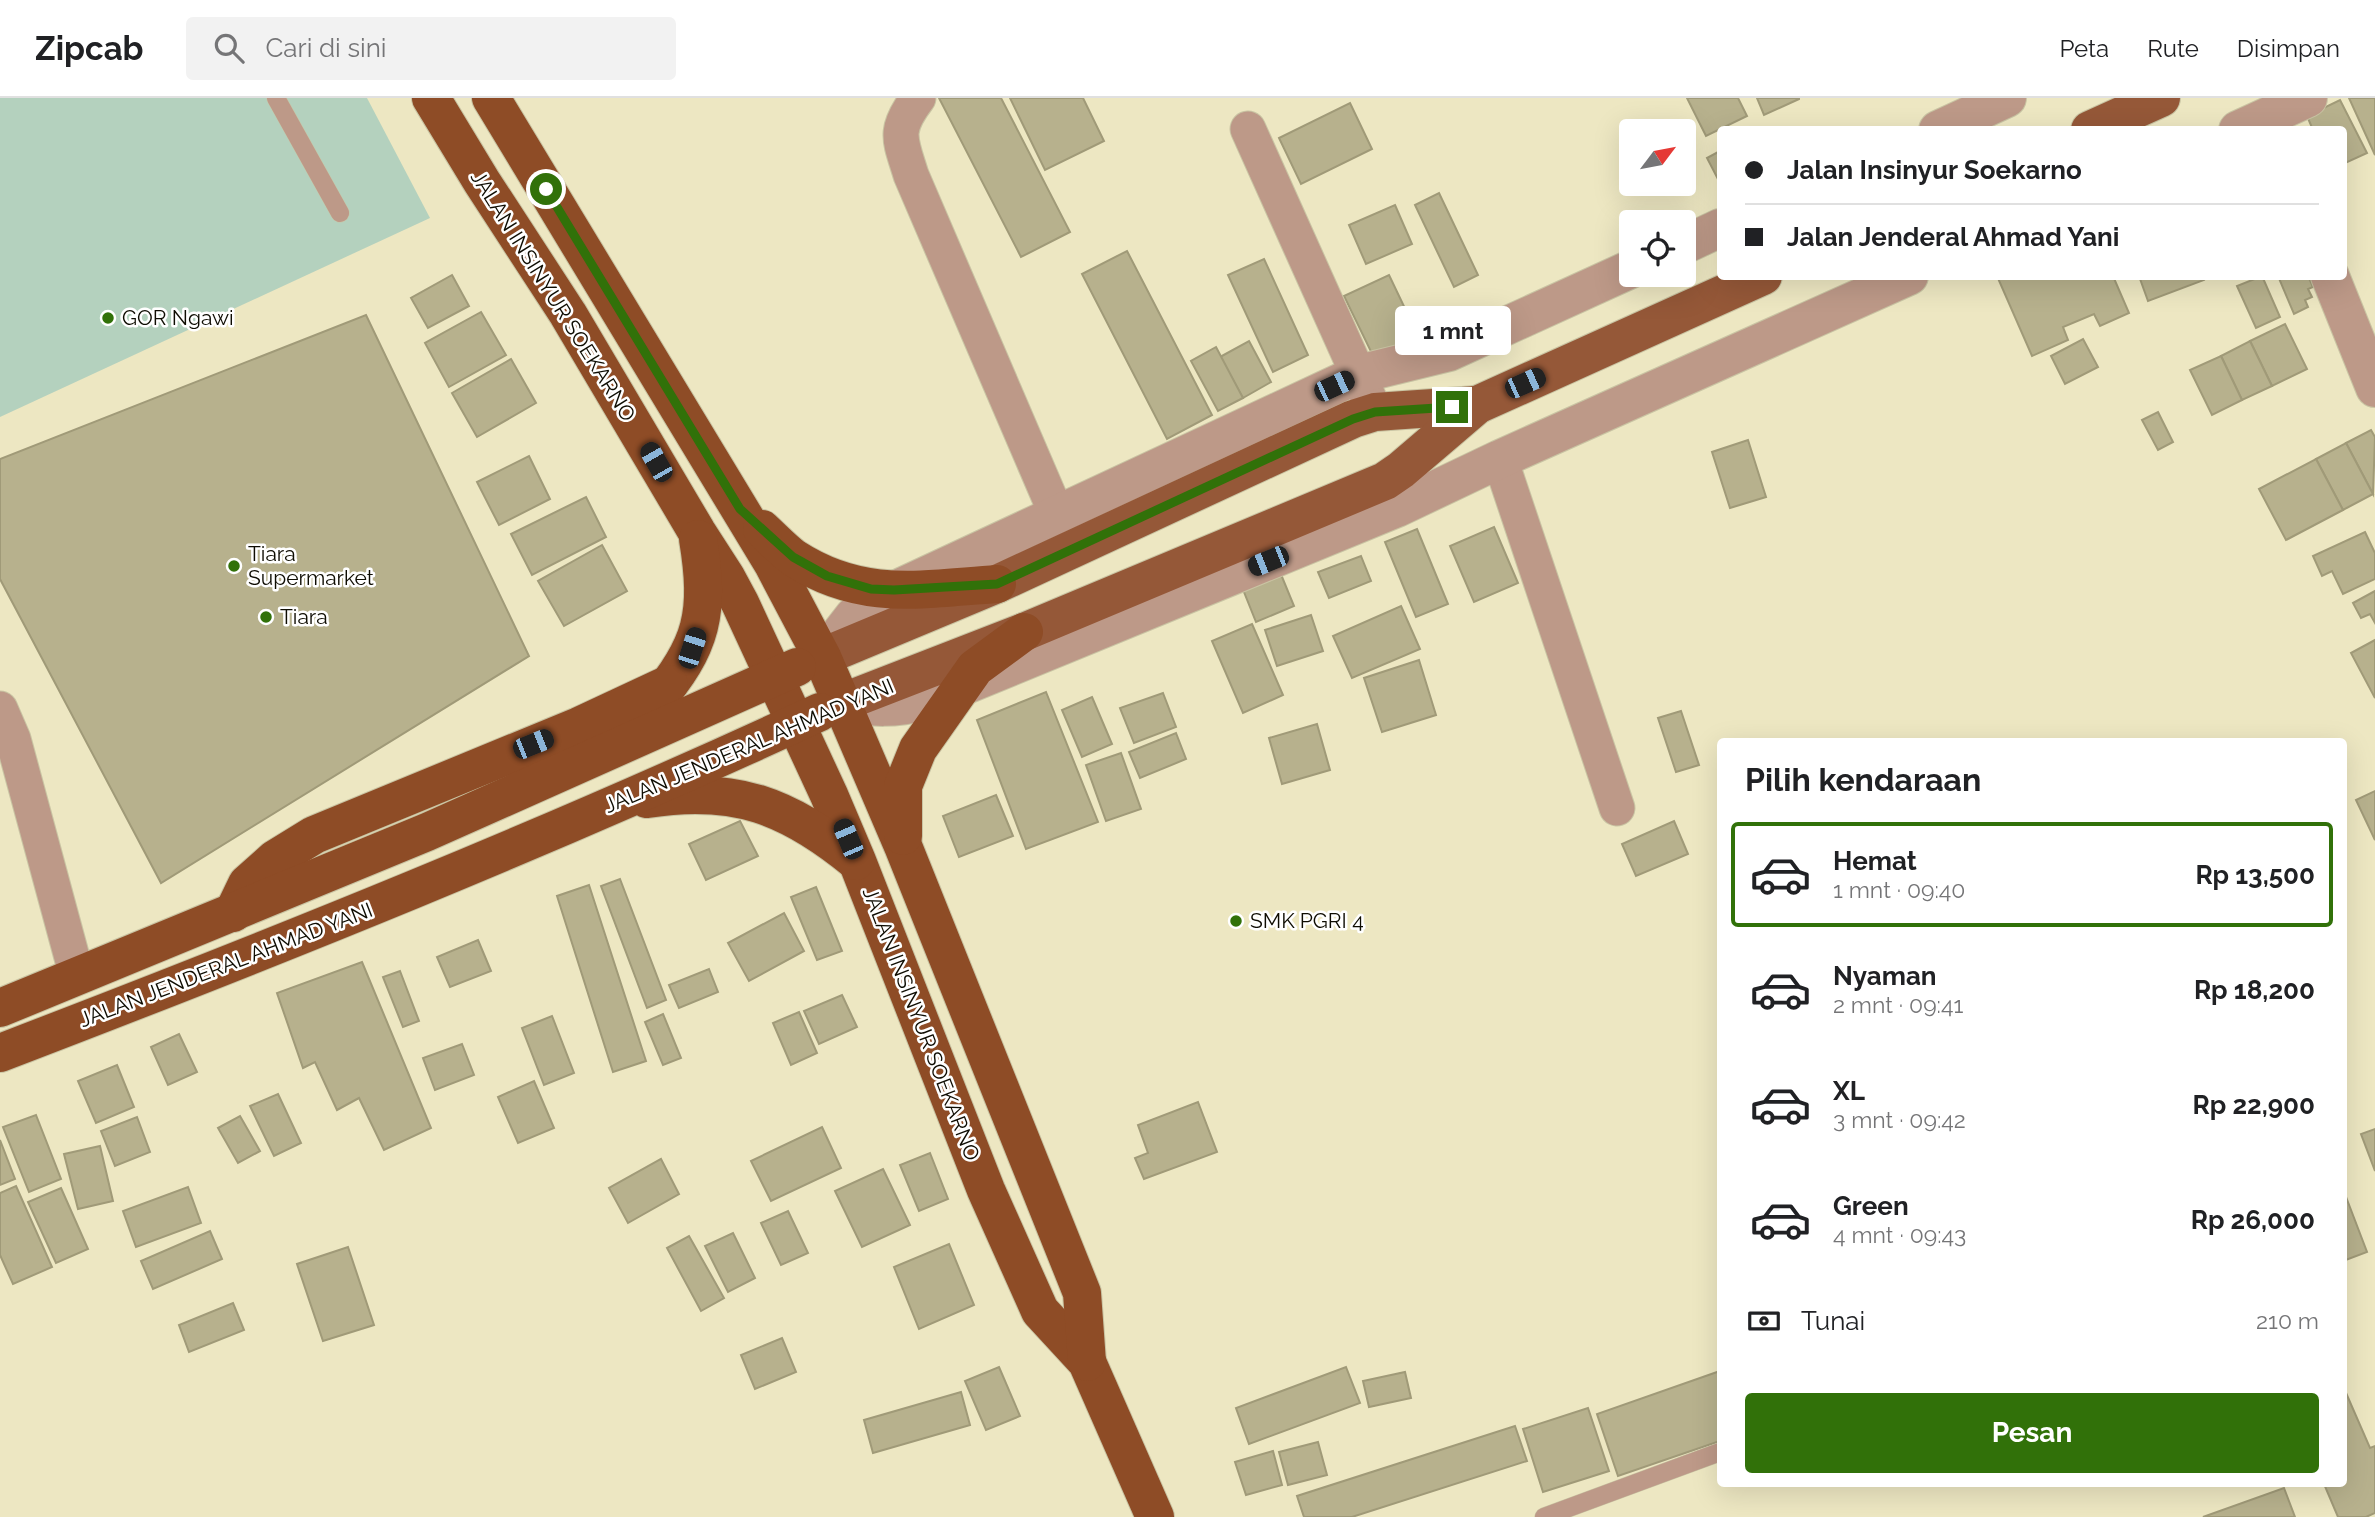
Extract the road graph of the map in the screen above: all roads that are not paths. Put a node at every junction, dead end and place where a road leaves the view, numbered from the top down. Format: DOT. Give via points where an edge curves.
graph roads {
  1 [pos="276,98"];
  2 [pos="431,98"];
  3 [pos="491,98"];
  4 [pos="918,98"];
  5 [pos="2007,98"];
  6 [pos="2161,98"];
  7 [pos="2308,98"];
  8 [pos="2258,119"];
  9 [pos="1947,126"];
  10 [pos="2099,126"];
  11 [pos="1248,129"];
  12 [pos="340,214"];
  13 [pos="1717,230"];
  14 [pos="1696,240"];
  15 [pos="1619,274"];
  16 [pos="1754,280"];
  17 [pos="1900,280"];
  18 [pos="2332,280"];
  19 [pos="1359,374"];
  20 [pos="2375,388"];
  21 [pos="1478,405"];
  22 [pos="1375,412"];
  23 [pos="1500,459"];
  24 [pos="740,509"];
  25 [pos="1057,515"];
  26 [pos="697,532"];
  27 [pos="997,584"];
  28 [pos="894,590"];
  29 [pos="1024,632"];
  30 [pos="822,657"];
  31 [pos="775,676"];
  32 [pos="669,684"];
  33 [pos="960,688"];
  34 [pos="841,703"];
  35 [pos="0,709"];
  36 [pos="796,724"];
  37 [pos="592,757"];
  38 [pos="611,805"];
  39 [pos="1616,808"];
  40 [pos="903,846"];
  41 [pos="857,861"];
  42 [pos="233,913"];
  43 [pos="77,976"];
  44 [pos="0,1008"];
  45 [pos="0,1053"];
  46 [pos="1087,1362"];
  47 [pos="1717,1453"];
  48 [pos="1156,1517"];
  49 [pos="1544,1517"];
  1 -- 12 [label="lane"];
  2 -- 26 [label="highway, JALAN INSINYUR SOEKARNO" via="568,314"];
  3 -- 24 [label="highway, JALAN INSINYUR SOEKARNO"];
  4 -- 25 [label="street" via="906,114 900,138 911,176"];
  5 -- 9 [label="street"];
  6 -- 10 [label="main road"];
  7 -- 8 [label="street"];
  11 -- 19 [label="street"];
  13 -- 14 [label="street"];
  15 -- 19 [label="street" via="1449,352"];
  16 -- 21 [label="main road, JALAN JENDERAL AHMAD YANI"];
  17 -- 23 [label="street"];
  18 -- 20 [label="street"];
  19 -- 22 [label="street"];
  19 -- 25 [label="street"];
  21 -- 22 [label="main road, JALAN JENDERAL AHMAD YANI"];
  21 -- 29 [label="main road, JALAN JENDERAL AHMAD YANI" via="1385,481"];
  22 -- 27 [label="main road, JALAN JENDERAL AHMAD YANI" via="1340,424"];
  23 -- 33 [label="street" via="1397,508"];
  23 -- 39 [label="street"];
  24 -- 28 [label="highway" via="793,557 827,576 871,589"];
  24 -- 30 [label="highway, JALAN INSINYUR SOEKARNO"];
  25 -- 28 [label="street"];
  26 -- 31 [label="highway, JALAN INSINYUR SOEKARNO" via="726,577"];
  26 -- 32 [label="highway" via="705,580 702,616 692,648"];
  27 -- 28 [label="highway"];
  27 -- 30 [label="main road, JALAN JENDERAL AHMAD YANI"];
  28 -- 30 [label="street" via="855,616"];
  29 -- 33 [label="highway" via="982,662"];
  29 -- 34 [label="main road, JALAN JENDERAL AHMAD YANI"];
  30 -- 31 [label="highway, JALAN JENDERAL AHMAD YANI"];
  30 -- 34 [label="highway, JALAN INSINYUR SOEKARNO"];
  31 -- 36 [label="highway, JALAN INSINYUR SOEKARNO"];
  31 -- 37 [label="highway, JALAN JENDERAL AHMAD YANI"];
  32 -- 37 [label="highway" via="644,714"];
  32 -- 42 [label="highway" via="314,835 275,859 247,884"];
  33 -- 34 [label="street" via="898,708"];
  33 -- 40 [label="highway" via="918,748 903,786"];
  34 -- 36 [label="highway, JALAN JENDERAL AHMAD YANI"];
  34 -- 40 [label="highway, JALAN INSINYUR SOEKARNO"];
  35 -- 43 [label="street" via="13,739"];
  36 -- 38 [label="highway, JALAN JENDERAL AHMAD YANI"];
  36 -- 41 [label="highway, JALAN INSINYUR SOEKARNO"];
  37 -- 42 [label="highway, JALAN JENDERAL AHMAD YANI"];
  38 -- 41 [label="highway" via="668,796 729,796 777,808"];
  38 -- 45 [label="highway, JALAN JENDERAL AHMAD YANI" via="251,957"];
  40 -- 46 [label="highway, JALAN INSINYUR SOEKARNO" via="1082,1293"];
  41 -- 46 [label="highway, JALAN INSINYUR SOEKARNO" via="985,1190 1040,1311"];
  42 -- 43 [label="highway, JALAN JENDERAL AHMAD YANI"];
  43 -- 44 [label="highway, JALAN JENDERAL AHMAD YANI"];
  46 -- 48 [label="highway, JALAN INSINYUR SOEKARNO"];
  47 -- 49 [label="lane"];
}
